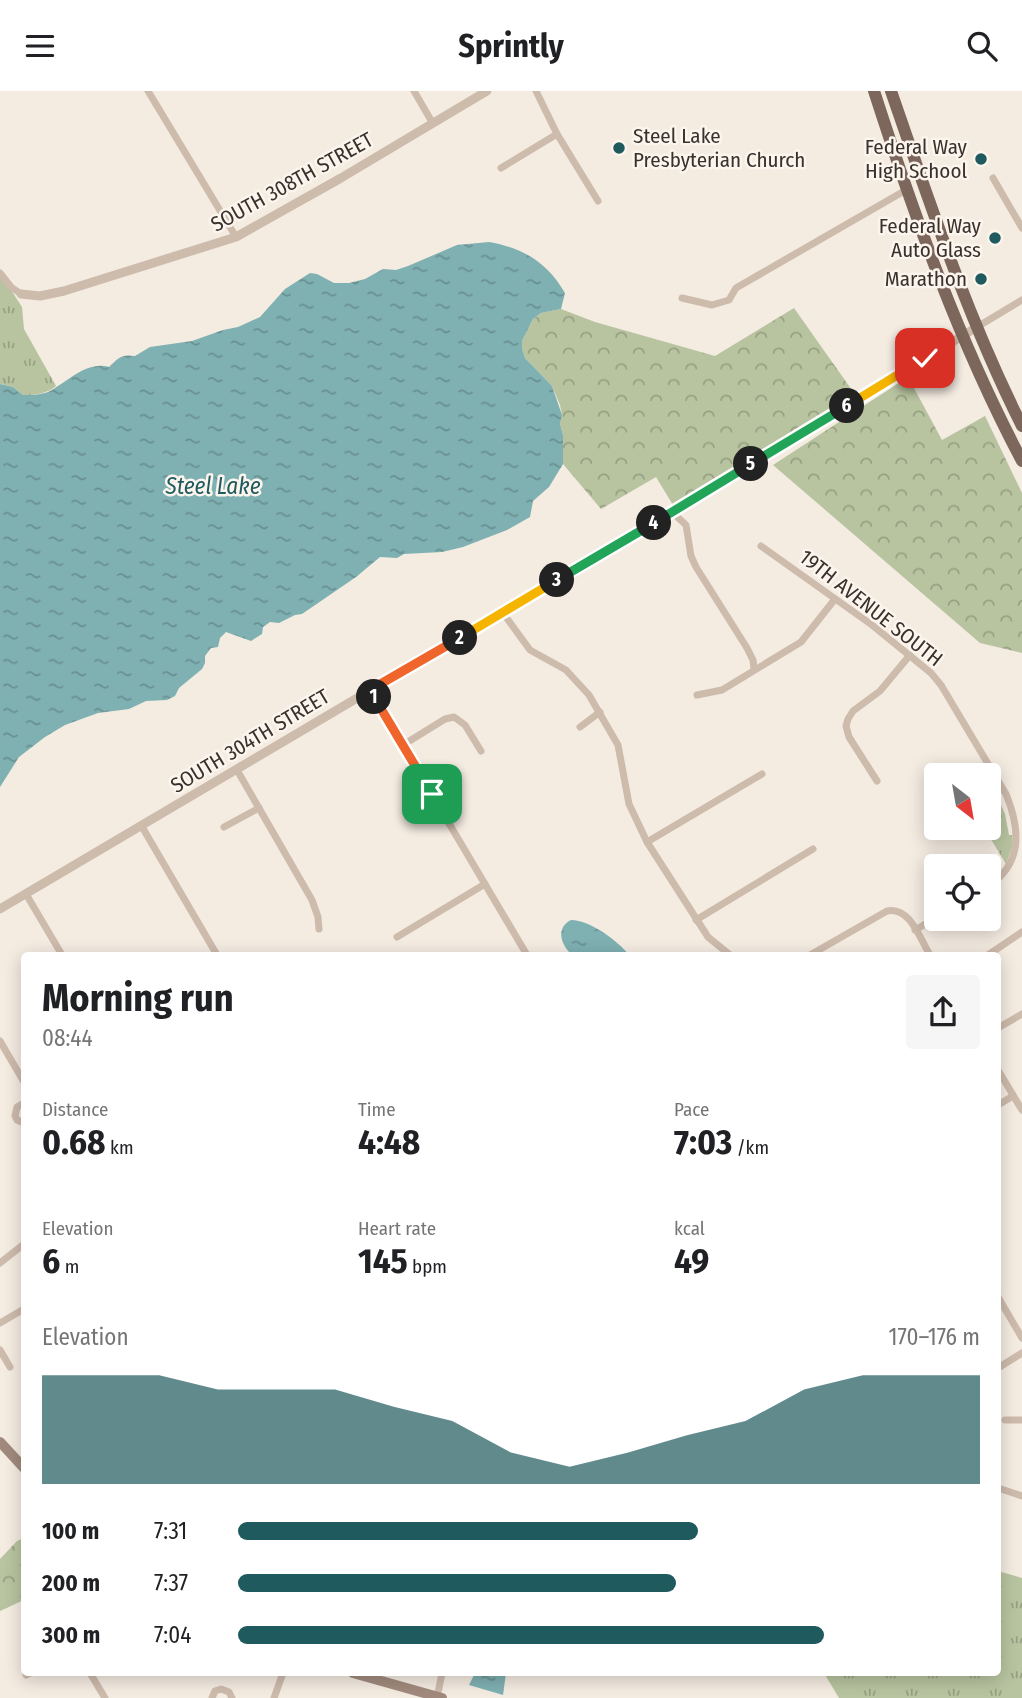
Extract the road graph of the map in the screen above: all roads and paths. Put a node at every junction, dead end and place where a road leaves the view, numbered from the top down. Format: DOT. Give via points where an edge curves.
graph roads {
  1 [pos="148,91"];
  2 [pos="414,91"];
  3 [pos="487,91"];
  4 [pos="536,91"];
  5 [pos="874,91"];
  6 [pos="891,91"];
  7 [pos="432,122"];
  8 [pos="556,134"];
  9 [pos="501,168"];
  10 [pos="993,178"];
  11 [pos="906,190"];
  12 [pos="598,201"];
  13 [pos="1022,227"];
  14 [pos="236,237"];
  15 [pos="0,272"];
  16 [pos="22,294"];
  17 [pos="682,298"];
  18 [pos="1022,300"];
  19 [pos="977,327"];
  20 [pos="962,336"];
  21 [pos="1022,426"];
  22 [pos="1022,461"];
  23 [pos="672,512"];
  24 [pos="761,546"];
  25 [pos="835,599"];
  26 [pos="503,613"];
  27 [pos="911,655"];
  28 [pos="754,669"];
  29 [pos="370,690"];
  30 [pos="697,695"];
  31 [pos="600,712"];
  32 [pos="580,727"];
  33 [pos="402,745"];
  34 [pos="481,751"];
  35 [pos="237,770"];
  36 [pos="762,774"];
  37 [pos="877,781"];
  38 [pos="259,808"];
  39 [pos="141,825"];
  40 [pos="224,827"];
  41 [pos="647,842"];
  42 [pos="813,849"];
  43 [pos="1001,878"];
  44 [pos="485,884"];
  45 [pos="26,894"];
  46 [pos="0,909"];
  47 [pos="696,920"];
  48 [pos="924,925"];
  49 [pos="319,929"];
  50 [pos="915,930"];
  51 [pos="1022,932"];
  52 [pos="397,937"];
  53 [pos="60,952"];
  54 [pos="215,952"];
  55 [pos="525,952"];
  56 [pos="726,952"];
  57 [pos="815,952"];
  58 [pos="928,952"];
  59 [pos="992,952"];
  60 [pos="1022,1014"];
  61 [pos="1001,1026"];
  62 [pos="0,1041"];
  63 [pos="1001,1075"];
  64 [pos="21,1077"];
  65 [pos="1013,1096"];
  66 [pos="1001,1103"];
  67 [pos="21,1106"];
  68 [pos="1022,1110"];
  69 [pos="21,1122"];
  70 [pos="21,1246"];
  71 [pos="0,1263"];
  72 [pos="1001,1302"];
  73 [pos="21,1311"];
  74 [pos="0,1323"];
  75 [pos="1022,1338"];
  76 [pos="0,1350"];
  77 [pos="1022,1353"];
  78 [pos="1001,1366"];
  79 [pos="10,1367"];
  80 [pos="1005,1420"];
  81 [pos="1022,1420"];
  82 [pos="0,1442"];
  83 [pos="21,1465"];
  84 [pos="1001,1489"];
  85 [pos="1022,1496"];
  86 [pos="92,1676"];
  87 [pos="282,1676"];
  88 [pos="363,1676"];
  89 [pos="442,1676"];
  90 [pos="105,1698"];
  91 [pos="212,1698"];
  92 [pos="232,1698"];
  93 [pos="274,1698"];
  94 [pos="438,1698"];
  1 -- 14 [label="street"];
  2 -- 7 [label="street"];
  3 -- 7 [label="street, SOUTH 308TH STREET"];
  4 -- 8 [label="street"];
  5 -- 11 [label="main road"];
  6 -- 19 [label="main road"];
  7 -- 14 [label="street, SOUTH 308TH STREET"];
  8 -- 9 [label="street"];
  8 -- 12 [label="street"];
  10 -- 13 [label="street"];
  11 -- 17 [label="street" via="736,288 729,300 712,305"];
  11 -- 20 [label="main road"];
  14 -- 16 [label="street, SOUTH 308TH STREET" via="64,291 32,297"];
  15 -- 16 [label="street"];
  18 -- 19 [label="street, SOUTH 304TH STREET"];
  19 -- 20 [label="street, SOUTH 304TH STREET"];
  19 -- 21 [label="main road"];
  20 -- 22 [label="main road"];
  20 -- 23 [label="street, SOUTH 304TH STREET"];
  23 -- 26 [label="street, SOUTH 304TH STREET"];
  23 -- 28 [label="street" via="686,525 696,567 747,648"];
  24 -- 25 [label="street, 19TH AVENUE SOUTH"];
  25 -- 27 [label="street, 19TH AVENUE SOUTH"];
  25 -- 28 [label="street" via="801,642"];
  26 -- 29 [label="street, SOUTH 304TH STREET"];
  26 -- 31 [label="street" via="530,650 573,676"];
  27 -- 37 [label="street" via="880,691 853,711 846,726"];
  27 -- 43 [label="street, 19TH AVENUE SOUTH" via="941,685 1013,810 1016,858"];
  28 -- 30 [label="street" via="722,689"];
  29 -- 33 [label="street"];
  29 -- 35 [label="street, SOUTH 304TH STREET"];
  31 -- 32 [label="street"];
  31 -- 41 [label="street" via="618,745 629,804"];
  33 -- 34 [label="street" via="454,717 465,725"];
  33 -- 44 [label="street"];
  35 -- 38 [label="street"];
  35 -- 39 [label="street, SOUTH 304TH STREET"];
  36 -- 41 [label="street"];
  38 -- 40 [label="street"];
  38 -- 49 [label="street" via="312,900"];
  39 -- 45 [label="street, SOUTH 304TH STREET"];
  39 -- 54 [label="street"];
  41 -- 47 [label="street"];
  42 -- 47 [label="street"];
  44 -- 52 [label="street"];
  44 -- 55 [label="street"];
  45 -- 46 [label="street, SOUTH 304TH STREET"];
  45 -- 53 [label="street"];
  47 -- 56 [label="street"];
  48 -- 50 [label="street"];
  50 -- 57 [label="street" via="905,914 887,911"];
  50 -- 58 [label="street"];
  51 -- 59 [label="street"];
  60 -- 61 [label="street"];
  62 -- 64 [label="street"];
  63 -- 65 [label="street"];
  65 -- 66 [label="street"];
  65 -- 68 [label="street"];
  67 -- 69 [label="street" via="15,1111"];
  70 -- 71 [label="street"];
  72 -- 75 [label="street"];
  73 -- 74 [label="street"];
  76 -- 79 [label="street"];
  77 -- 78 [label="street"];
  80 -- 81 [label="street"];
  82 -- 83 [label="main road"];
  84 -- 85 [label="street"];
  86 -- 90 [label="street"];
  87 -- 93 [label="street"];
  88 -- 94 [label="main road"];
  89 -- 94 [label="street"];
  91 -- 92 [label="street" via="221,1689"];
}
